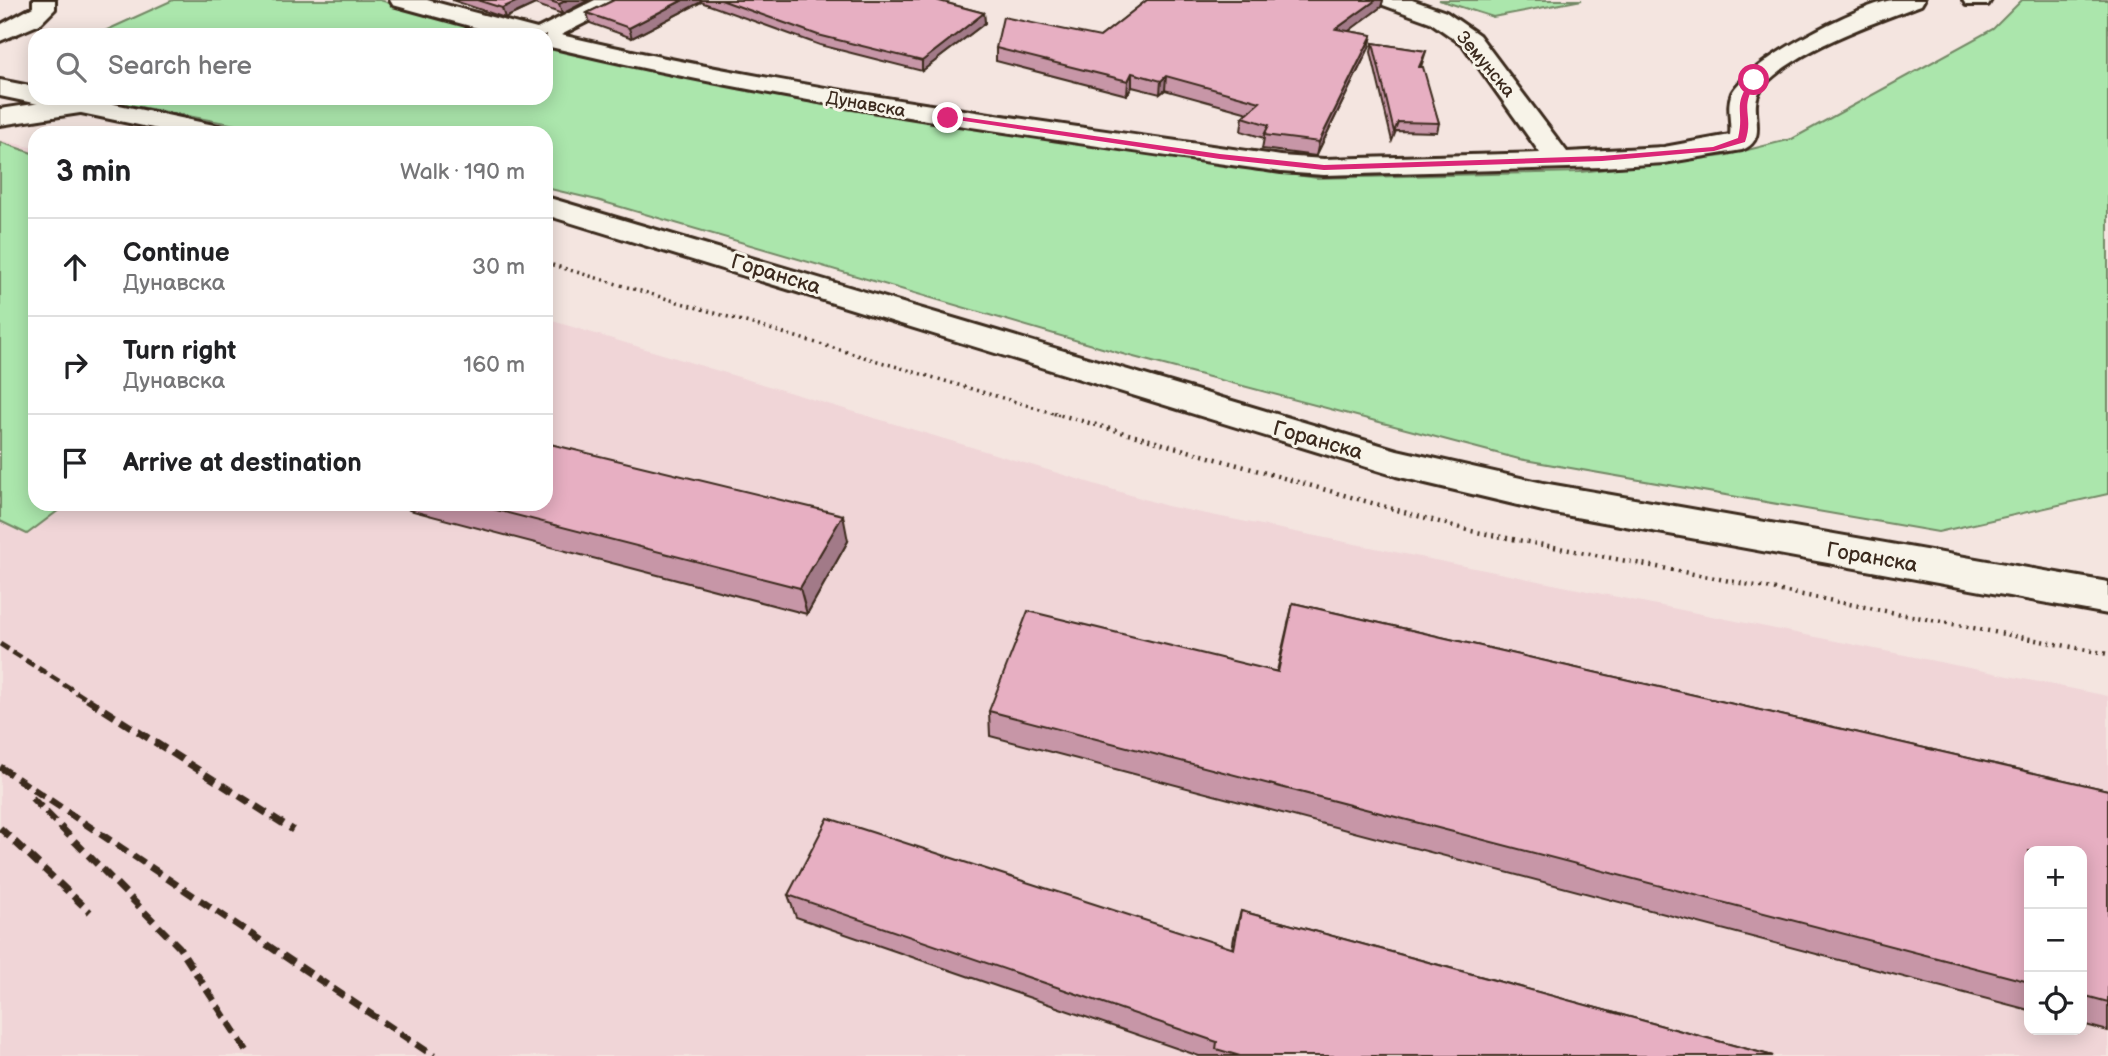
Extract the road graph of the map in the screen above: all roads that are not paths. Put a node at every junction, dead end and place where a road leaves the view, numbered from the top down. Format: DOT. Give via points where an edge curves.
graph roads {
  1 [pos="44,0"];
  2 [pos="401,0"];
  3 [pos="612,0"];
  4 [pos="1391,0"];
  5 [pos="1913,0"];
  6 [pos="1974,0"];
  7 [pos="1980,0"];
  8 [pos="504,28"];
  9 [pos="553,33"];
  10 [pos="0,34"];
  11 [pos="553,39"];
  12 [pos="74,105"];
  13 [pos="85,105"];
  14 [pos="0,117"];
  15 [pos="182,126"];
  16 [pos="1558,159"];
  17 [pos="553,208"];
  18 [pos="2108,598"];
  1 -- 10 [label="street" via="44,9 32,19"];
  2 -- 8 [label="street"];
  3 -- 9 [label="street"];
  4 -- 16 [label="street, Земунска" via="1438,17 1471,40"];
  5 -- 16 [label="street, Дунавска" via="1780,60 1754,80 1742,105 1742,140 1664,155"];
  6 -- 7 [label="street"];
  11 -- 16 [label="street, Дунавска" via="639,61 864,104 1256,161 1324,167"];
  12 -- 14 [label="street"];
  13 -- 15 [label="street"];
  17 -- 18 [label="street, Горанска" via="1396,463 1543,497"];
}
